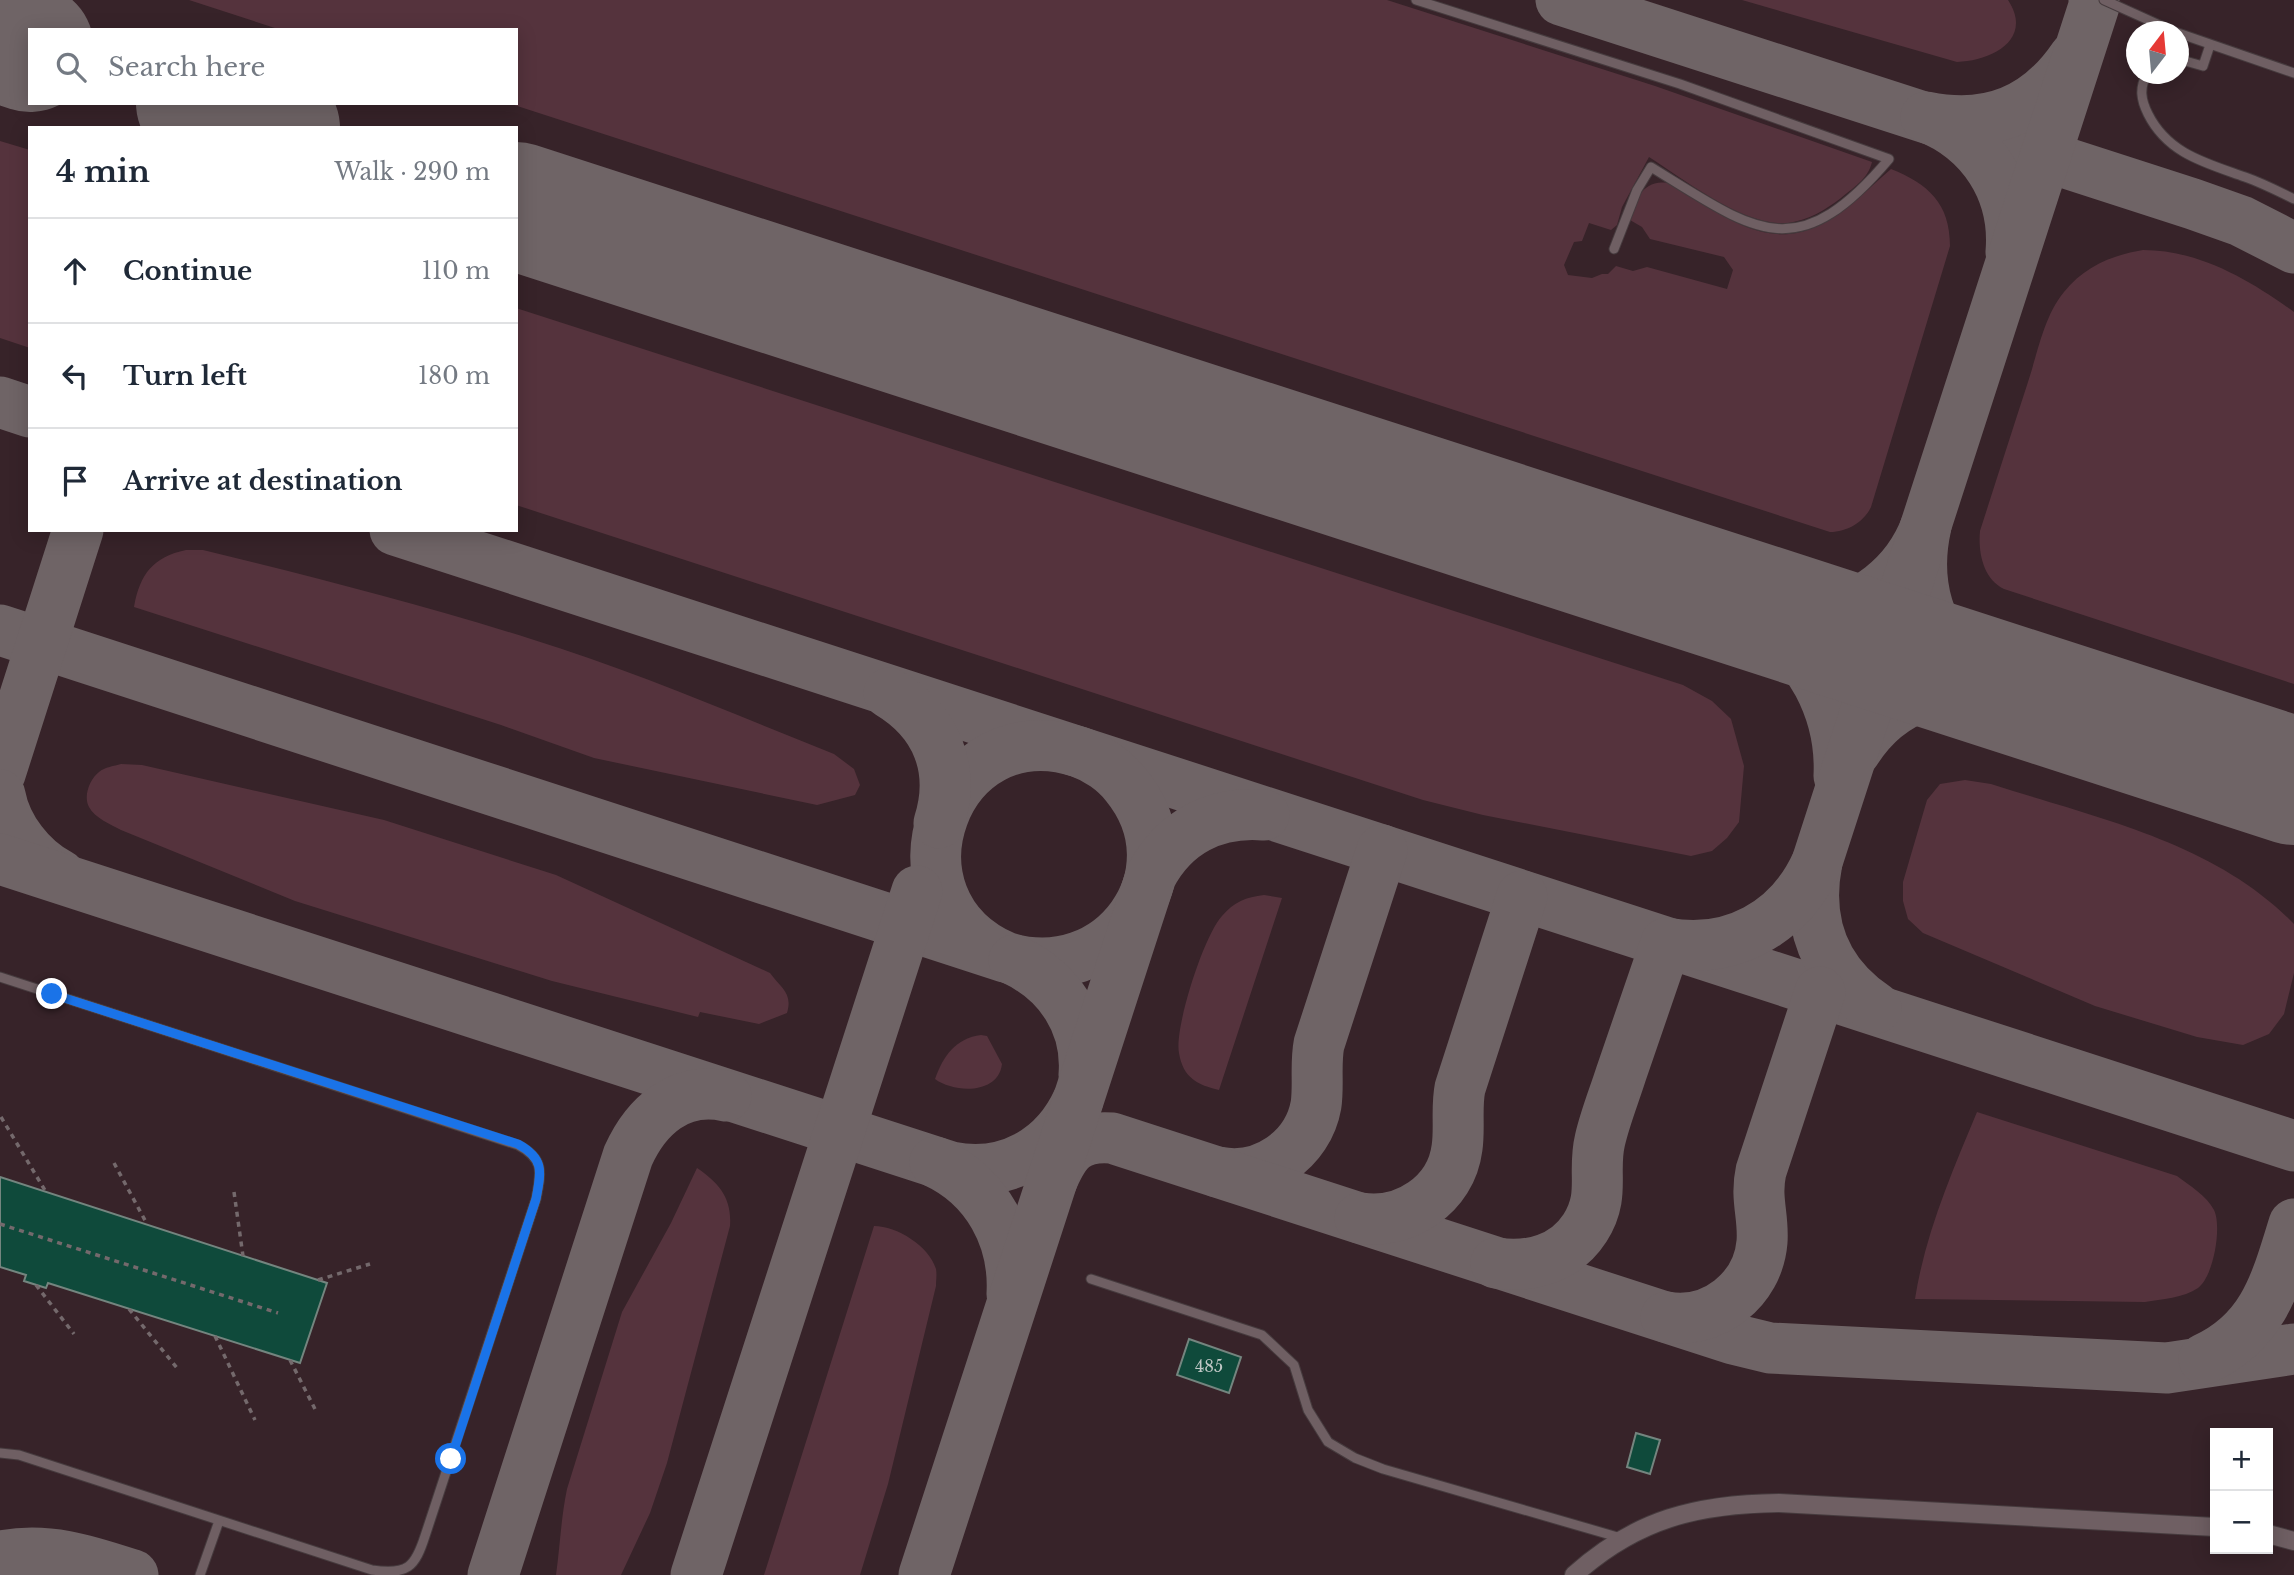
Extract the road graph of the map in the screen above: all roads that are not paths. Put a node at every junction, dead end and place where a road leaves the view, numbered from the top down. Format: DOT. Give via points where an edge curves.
graph roads {
  1 [pos="1416,0"];
  2 [pos="2104,0"];
  3 [pos="2152,21"];
  4 [pos="2189,37"];
  5 [pos="2210,45"];
  6 [pos="2189,62"];
  7 [pos="2294,73"];
  8 [pos="2143,84"];
  9 [pos="2294,199"];
  10 [pos="1614,249"];
  11 [pos="0,977"];
  12 [pos="1091,1279"];
  13 [pos="0,1453"];
  14 [pos="219,1521"];
  15 [pos="2210,1527"];
  16 [pos="2273,1535"];
  17 [pos="1623,1539"];
  18 [pos="2294,1541"];
  19 [pos="200,1575"];
  20 [pos="1574,1575"];
  1 -- 10 [label="lane" via="1680,84 1889,159 1826,217 1803,227 1779,230 1729,214 1651,167"];
  2 -- 3 [label="lane"];
  4 -- 5 [label="lane"];
  5 -- 6 [label="lane" via="2203,66"];
  5 -- 7 [label="lane"];
  8 -- 9 [label="lane" via="2143,105 2153,124 2176,148"];
  11 -- 14 [label="lane" via="518,1144 539,1164 536,1199 413,1566 405,1572 384,1574"];
  12 -- 17 [label="lane" via="1262,1335 1294,1365 1308,1410 1328,1441 1355,1458"];
  13 -- 14 [label="lane" via="19,1455"];
  14 -- 19 [label="lane"];
  15 -- 17 [label="street" via="1779,1503 1734,1504 1658,1521"];
  16 -- 18 [label="street"];
  17 -- 20 [label="street"];
}
